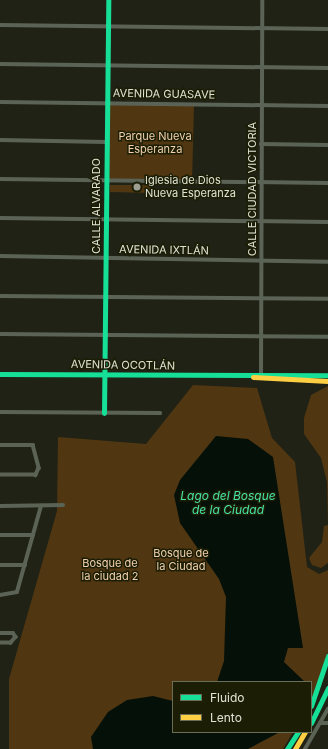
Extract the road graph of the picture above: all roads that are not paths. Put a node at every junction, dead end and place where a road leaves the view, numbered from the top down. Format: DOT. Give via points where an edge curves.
graph roads {
  1 [pos="108,0"];
  2 [pos="262,0"];
  3 [pos="0,25"];
  4 [pos="108,26"];
  5 [pos="262,28"];
  6 [pos="328,29"];
  7 [pos="0,64"];
  8 [pos="107,65"];
  9 [pos="261,67"];
  10 [pos="328,68"];
  11 [pos="0,102"];
  12 [pos="106,102"];
  13 [pos="261,106"];
  14 [pos="328,106"];
  15 [pos="0,140"];
  16 [pos="106,142"];
  17 [pos="261,144"];
  18 [pos="328,145"];
  19 [pos="0,179"];
  20 [pos="106,180"];
  21 [pos="260,183"];
  22 [pos="328,183"];
  23 [pos="0,218"];
  24 [pos="106,220"];
  25 [pos="260,222"];
  26 [pos="328,222"];
  27 [pos="0,256"];
  28 [pos="106,258"];
  29 [pos="261,260"];
  30 [pos="328,262"];
  31 [pos="0,296"];
  32 [pos="105,297"];
  33 [pos="260,298"];
  34 [pos="328,299"];
  35 [pos="0,334"];
  36 [pos="104,334"];
  37 [pos="260,336"];
  38 [pos="328,337"];
  39 [pos="0,374"];
  40 [pos="104,374"];
  41 [pos="328,375"];
  42 [pos="260,376"];
  43 [pos="328,381"];
  44 [pos="0,412"];
  45 [pos="104,413"];
  46 [pos="160,413"];
  47 [pos="0,445"];
  48 [pos="0,475"];
  49 [pos="63,505"];
  50 [pos="0,506"];
  51 [pos="41,506"];
  52 [pos="0,535"];
  53 [pos="33,535"];
  54 [pos="0,565"];
  55 [pos="25,565"];
  56 [pos="0,595"];
  57 [pos="0,633"];
  58 [pos="0,643"];
  59 [pos="328,656"];
  60 [pos="328,667"];
  61 [pos="328,688"];
  62 [pos="312,704"];
  63 [pos="312,705"];
  64 [pos="328,708"];
  65 [pos="312,721"];
  66 [pos="321,723"];
  67 [pos="328,723"];
  68 [pos="297,733"];
  69 [pos="305,733"];
  70 [pos="287,749"];
  71 [pos="295,749"];
  72 [pos="305,749"];
  1 -- 4 [label="main road, CALLE ALVARADO"];
  2 -- 5 [label="street, CALLE CIUDAD VICTORIA"];
  3 -- 4 [label="street"];
  4 -- 5 [label="street"];
  4 -- 8 [label="main road, CALLE ALVARADO"];
  5 -- 6 [label="street"];
  5 -- 9 [label="street, CALLE CIUDAD VICTORIA"];
  7 -- 8 [label="street"];
  8 -- 9 [label="street"];
  8 -- 12 [label="main road, CALLE ALVARADO"];
  9 -- 10 [label="street"];
  9 -- 13 [label="street, CALLE CIUDAD VICTORIA"];
  11 -- 12 [label="street, AVENIDA GUASAVE"];
  12 -- 13 [label="street, AVENIDA GUASAVE"];
  12 -- 16 [label="main road, CALLE ALVARADO"];
  13 -- 14 [label="street, AVENIDA GUASAVE"];
  13 -- 17 [label="street, CALLE CIUDAD VICTORIA"];
  15 -- 16 [label="street"];
  16 -- 20 [label="main road, CALLE ALVARADO"];
  17 -- 18 [label="street"];
  17 -- 21 [label="street, CALLE CIUDAD VICTORIA"];
  19 -- 20 [label="street"];
  20 -- 21 [label="street"];
  20 -- 24 [label="main road, CALLE ALVARADO"];
  21 -- 22 [label="street"];
  21 -- 25 [label="street, CALLE CIUDAD VICTORIA"];
  23 -- 24 [label="street"];
  24 -- 25 [label="street"];
  24 -- 28 [label="main road, CALLE ALVARADO"];
  25 -- 26 [label="street"];
  25 -- 29 [label="street, CALLE CIUDAD VICTORIA"];
  27 -- 28 [label="street, AVENIDA IXTLÁN"];
  28 -- 29 [label="street, AVENIDA IXTLÁN"];
  28 -- 32 [label="main road, CALLE ALVARADO"];
  29 -- 30 [label="street, AVENIDA IXTLÁN"];
  29 -- 33 [label="street, CALLE CIUDAD VICTORIA"];
  31 -- 32 [label="street"];
  32 -- 33 [label="street"];
  32 -- 36 [label="main road, CALLE ALVARADO"];
  33 -- 34 [label="street"];
  33 -- 37 [label="street, CALLE CIUDAD VICTORIA"];
  35 -- 36 [label="street"];
  36 -- 37 [label="street"];
  36 -- 40 [label="main road, CALLE ALVARADO"];
  37 -- 38 [label="street"];
  37 -- 42 [label="street, CALLE CIUDAD VICTORIA"];
  39 -- 40 [label="main road, AVENIDA OCOTLÁN"];
  40 -- 42 [label="main road, AVENIDA OCOTLÁN"];
  40 -- 45 [label="main road, CALLE ALVARADO"];
  41 -- 42 [label="main road, AVENIDA OCOTLÁN"];
  42 -- 43 [label="main road, AVENIDA OCOTLÁN"];
  44 -- 45 [label="street"];
  45 -- 46 [label="street"];
  47 -- 48 [label="street" via="34,445 39,468 36,475"];
  49 -- 51 [label="street"];
  50 -- 51 [label="street"];
  51 -- 53 [label="street"];
  52 -- 53 [label="street"];
  53 -- 55 [label="street"];
  54 -- 55 [label="street"];
  55 -- 56 [label="street" via="16,594"];
  57 -- 58 [label="street" via="13,634 16,637 12,643"];
  59 -- 62 [label="main road"];
  60 -- 63 [label="main road"];
  61 -- 65 [label="main road"];
  64 -- 66 [label="street"];
  66 -- 67 [label="street"];
  66 -- 72 [label="street"];
  68 -- 70 [label="main road"];
  69 -- 71 [label="main road"];
}
